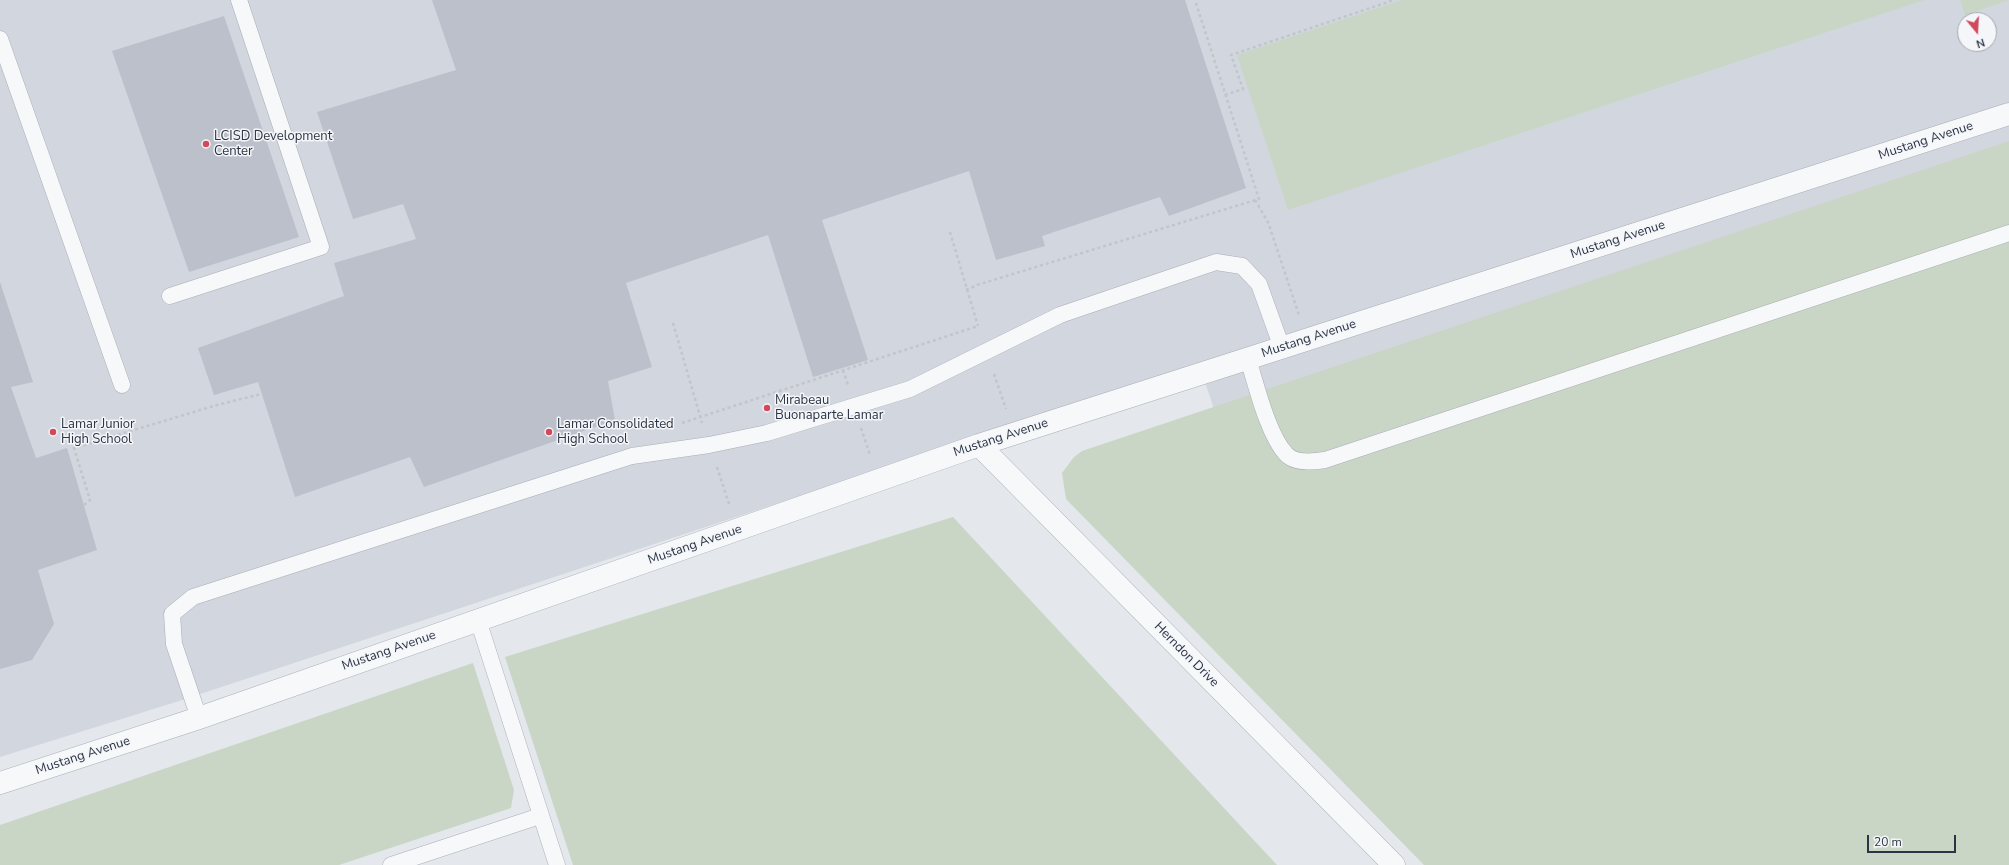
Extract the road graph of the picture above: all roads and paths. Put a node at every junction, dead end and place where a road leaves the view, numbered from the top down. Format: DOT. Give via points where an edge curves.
graph roads {
  1 [pos="239,0"];
  2 [pos="1195,0"];
  3 [pos="1394,0"];
  4 [pos="0,39"];
  5 [pos="1226,95"];
  6 [pos="2009,114"];
  7 [pos="1255,200"];
  8 [pos="2009,233"];
  9 [pos="966,290"];
  10 [pos="170,296"];
  11 [pos="978,326"];
  12 [pos="1307,340"];
  13 [pos="1282,348"];
  14 [pos="1248,359"];
  15 [pos="122,385"];
  16 [pos="261,394"];
  17 [pos="678,425"];
  18 [pos="979,445"];
  19 [pos="84,505"];
  20 [pos="478,620"];
  21 [pos="199,718"];
  22 [pos="0,783"];
  23 [pos="540,816"];
  24 [pos="391,865"];
  25 [pos="556,865"];
  26 [pos="1394,865"];
  1 -- 10 [label="lane" via="321,247"];
  2 -- 5 [label="path"];
  3 -- 5 [label="path" via="1231,54 1243,89"];
  4 -- 15 [label="lane"];
  5 -- 7 [label="path" via="1259,199"];
  6 -- 12 [label="street, Mustang Avenue"];
  7 -- 9 [label="path"];
  7 -- 12 [label="path" via="1268,222"];
  8 -- 14 [label="lane" via="1325,460 1306,462 1286,455 1272,430"];
  11 -- 17 [label="path"];
  12 -- 13 [label="street, Mustang Avenue"];
  13 -- 14 [label="street, Mustang Avenue"];
  13 -- 21 [label="lane" via="1260,284 1242,266 1216,262 1060,315 910,390 767,433 709,445 632,456 193,597 172,614 174,644"];
  14 -- 18 [label="street, Mustang Avenue"];
  16 -- 19 [label="path" via="74,448 90,500"];
  18 -- 20 [label="street, Mustang Avenue"];
  18 -- 26 [label="street, Herndon Drive"];
  20 -- 21 [label="street, Mustang Avenue"];
  20 -- 23 [label="lane"];
  21 -- 22 [label="street, Mustang Avenue"];
  23 -- 24 [label="lane"];
  23 -- 25 [label="lane"];
}
